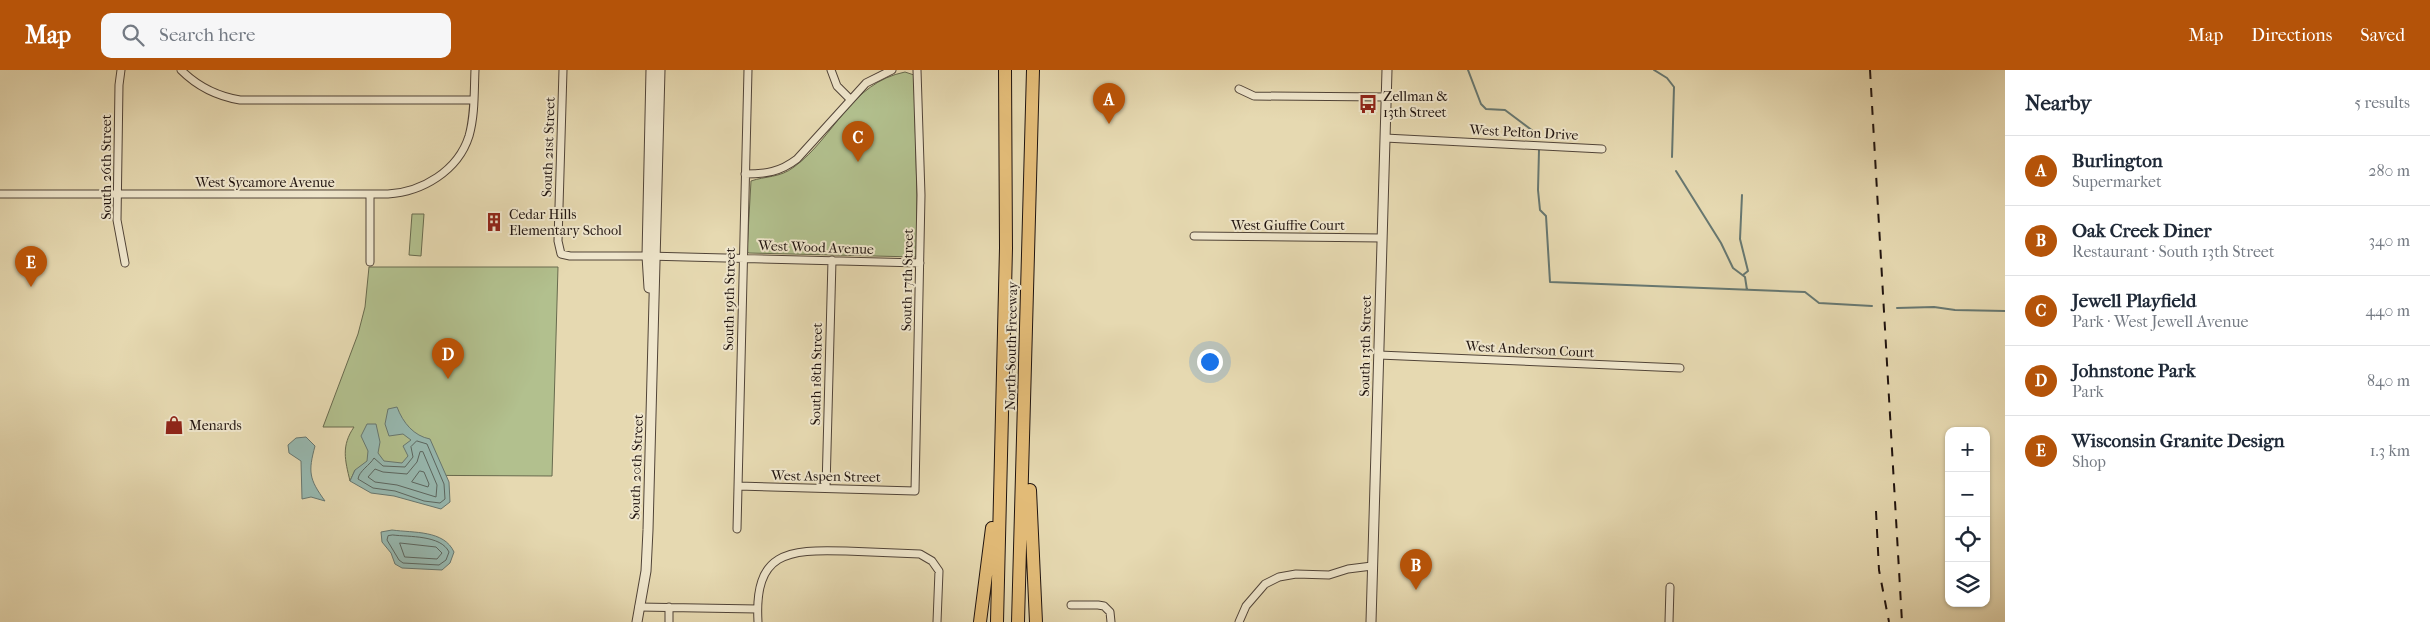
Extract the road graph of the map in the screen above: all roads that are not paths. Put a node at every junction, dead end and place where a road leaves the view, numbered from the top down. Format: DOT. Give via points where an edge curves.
graph roads {
  1 [pos="121,70"];
  2 [pos="181,70"];
  3 [pos="475,70"];
  4 [pos="563,70"];
  5 [pos="651,70"];
  6 [pos="660,70"];
  7 [pos="748,70"];
  8 [pos="831,70"];
  9 [pos="892,70"];
  10 [pos="917,70"];
  11 [pos="1000,70"];
  12 [pos="1005,70"];
  13 [pos="1033,70"];
  14 [pos="1387,70"];
  15 [pos="1238,89"];
  16 [pos="1386,97"];
  17 [pos="850,99"];
  18 [pos="474,100"];
  19 [pos="1005,118"];
  20 [pos="1385,138"];
  21 [pos="1602,149"];
  22 [pos="745,174"];
  23 [pos="0,194"];
  24 [pos="370,194"];
  25 [pos="117,195"];
  26 [pos="1194,236"];
  27 [pos="1382,238"];
  28 [pos="561,254"];
  29 [pos="651,256"];
  30 [pos="742,258"];
  31 [pos="832,260"];
  32 [pos="125,262"];
  33 [pos="370,262"];
  34 [pos="920,263"];
  35 [pos="1379,355"];
  36 [pos="1680,368"];
  37 [pos="1025,376"];
  38 [pos="1002,441"];
  39 [pos="738,486"];
  40 [pos="826,488"];
  41 [pos="915,490"];
  42 [pos="737,529"];
  43 [pos="1372,566"];
  44 [pos="1670,587"];
  45 [pos="1071,605"];
  46 [pos="639,607"];
  47 [pos="669,607"];
  48 [pos="757,609"];
  49 [pos="637,622"];
  50 [pos="669,622"];
  51 [pos="758,622"];
  52 [pos="937,622"];
  53 [pos="980,622"];
  54 [pos="997,622"];
  55 [pos="1018,622"];
  56 [pos="1036,622"];
  57 [pos="1111,622"];
  58 [pos="1239,622"];
  59 [pos="1371,622"];
  60 [pos="1669,622"];
  1 -- 25 [label="street, South 26th Street"];
  2 -- 18 [label="street" via="207,90 240,100"];
  3 -- 18 [label="street, West Sycamore Avenue"];
  4 -- 28 [label="street, South 21st Street" via="558,241"];
  5 -- 29 [label="street, South 20th Street"];
  6 -- 29 [label="street, South 20th Street"];
  7 -- 22 [label="street, South 19th Street"];
  8 -- 17 [label="street" via="837,86"];
  9 -- 17 [label="street" via="872,78"];
  10 -- 34 [label="street, South 17th Street"];
  11 -- 19 [label="highway"];
  12 -- 19 [label="highway, North-South Freeway"];
  13 -- 37 [label="highway, North-South Freeway"];
  14 -- 16 [label="street, South 13th Street"];
  15 -- 16 [label="street" via="1254,96"];
  16 -- 20 [label="street, South 13th Street"];
  17 -- 22 [label="street" via="798,159 770,173"];
  18 -- 24 [label="street, West Sycamore Avenue" via="467,142 446,170 415,190"];
  19 -- 38 [label="highway, North-South Freeway"];
  20 -- 21 [label="street, West Pelton Drive"];
  20 -- 27 [label="street, South 13th Street"];
  22 -- 30 [label="street, South 19th Street"];
  23 -- 25 [label="street, West Sycamore Avenue"];
  24 -- 25 [label="street, West Sycamore Avenue"];
  24 -- 33 [label="street"];
  25 -- 32 [label="street, South 26th Street" via="117,220"];
  26 -- 27 [label="street, West Giuffre Court"];
  27 -- 35 [label="street, South 13th Street"];
  28 -- 29 [label="street, West Wood Avenue"];
  29 -- 30 [label="street, West Wood Avenue"];
  29 -- 46 [label="street, South 20th Street" via="653,313 646,563"];
  30 -- 31 [label="street, West Wood Avenue"];
  30 -- 39 [label="street, South 19th Street"];
  31 -- 34 [label="street, West Wood Avenue"];
  31 -- 40 [label="street, South 18th Street"];
  34 -- 41 [label="street, South 17th Street"];
  35 -- 36 [label="street, West Anderson Court"];
  35 -- 43 [label="street, South 13th Street"];
  37 -- 55 [label="highway, North-South Freeway"];
  37 -- 56 [label="highway" via="1030,416 1030,523"];
  38 -- 53 [label="highway"];
  38 -- 54 [label="highway, North-South Freeway"];
  39 -- 40 [label="street, West Aspen Street"];
  39 -- 42 [label="street, South 19th Street"];
  40 -- 41 [label="street, West Aspen Street"];
  43 -- 58 [label="street" via="1329,574 1279,577 1265,584 1246,606"];
  43 -- 59 [label="street, South 13th Street"];
  44 -- 60 [label="street"];
  45 -- 57 [label="street" via="1104,606 1110,612"];
  46 -- 47 [label="street"];
  46 -- 49 [label="street, South 20th Street"];
  47 -- 48 [label="street"];
  47 -- 50 [label="street"];
  48 -- 51 [label="street"];
  48 -- 52 [label="street" via="762,581 772,564 785,556 807,550 920,554 932,561 939,571"];
}
